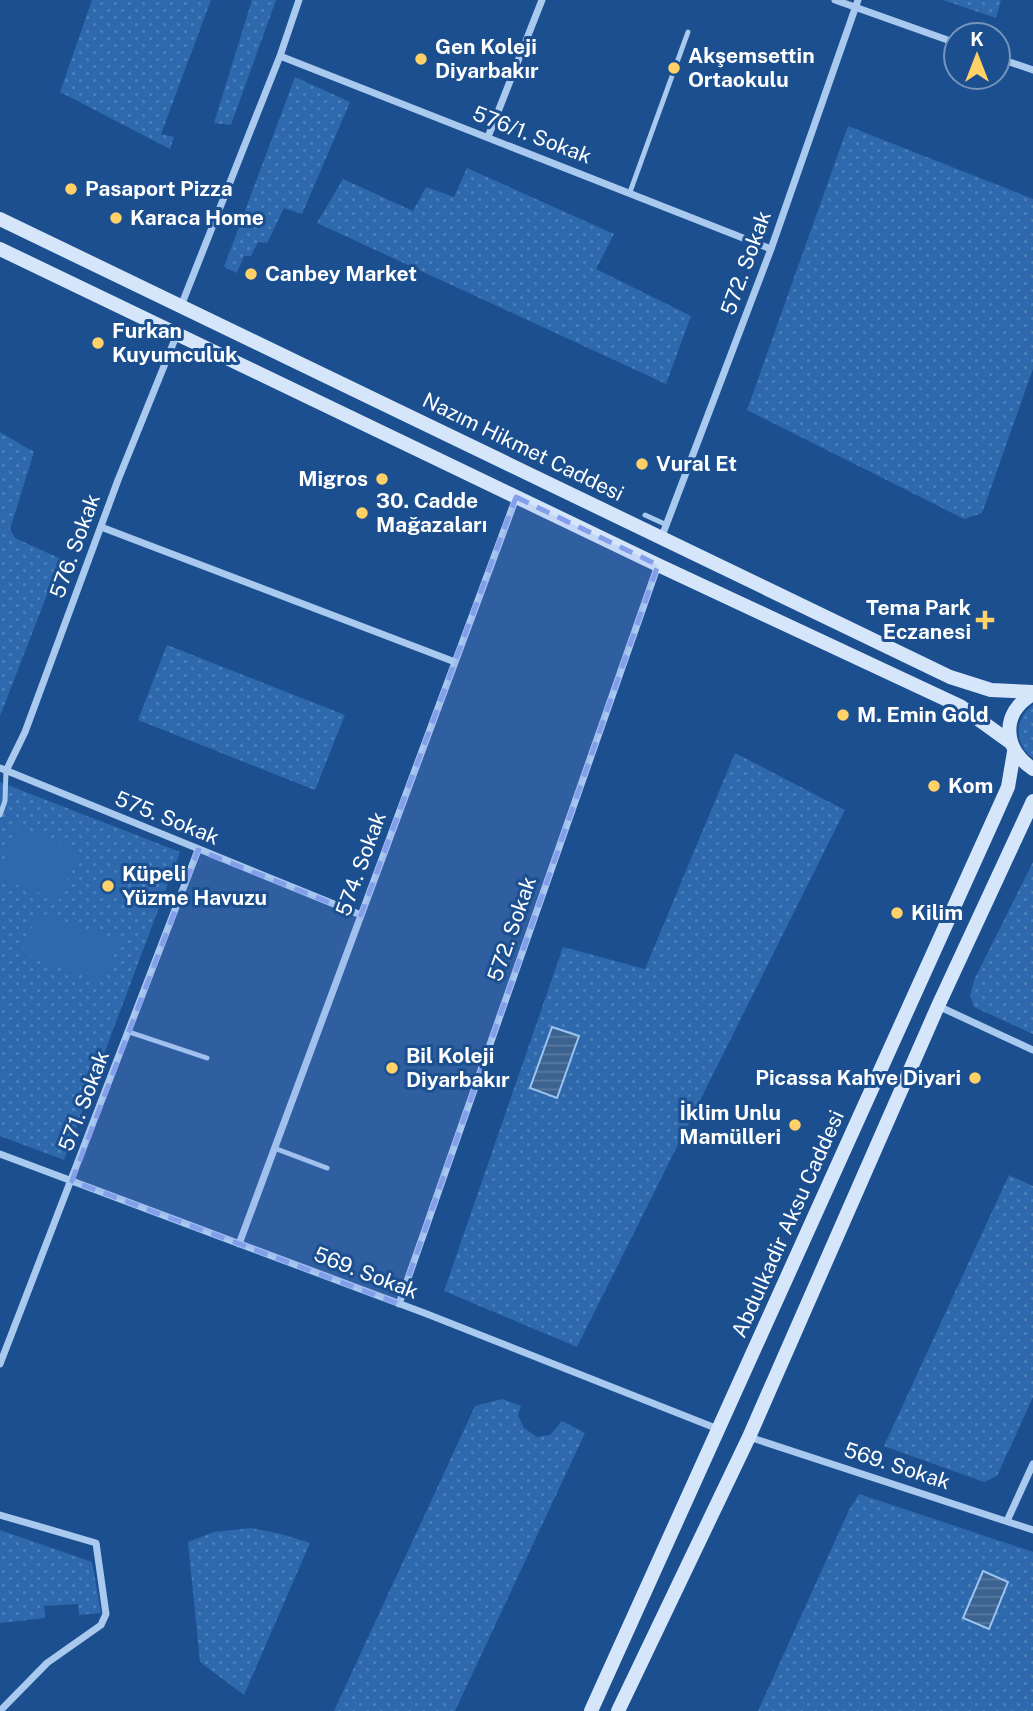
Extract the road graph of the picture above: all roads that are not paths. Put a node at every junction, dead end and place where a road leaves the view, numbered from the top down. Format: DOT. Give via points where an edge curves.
graph roads {
  1 [pos="299,0"];
  2 [pos="541,0"];
  3 [pos="835,0"];
  4 [pos="856,4"];
  5 [pos="688,32"];
  6 [pos="942,38"];
  7 [pos="280,56"];
  8 [pos="1012,63"];
  9 [pos="1033,70"];
  10 [pos="488,137"];
  11 [pos="630,192"];
  12 [pos="0,219"];
  13 [pos="0,249"];
  14 [pos="771,249"];
  15 [pos="181,306"];
  16 [pos="177,334"];
  17 [pos="516,497"];
  18 [pos="645,515"];
  19 [pos="101,527"];
  20 [pos="665,531"];
  21 [pos="658,565"];
  22 [pos="455,662"];
  23 [pos="1033,693"];
  24 [pos="1012,747"];
  25 [pos="3,769"];
  26 [pos="1033,769"];
  27 [pos="1033,801"];
  28 [pos="0,816"];
  29 [pos="198,850"];
  30 [pos="361,915"];
  31 [pos="938,1006"];
  32 [pos="129,1031"];
  33 [pos="1033,1049"];
  34 [pos="207,1058"];
  35 [pos="274,1148"];
  36 [pos="0,1154"];
  37 [pos="327,1168"];
  38 [pos="72,1181"];
  39 [pos="239,1244"];
  40 [pos="399,1304"];
  41 [pos="0,1364"];
  42 [pos="718,1429"];
  43 [pos="749,1437"];
  44 [pos="1033,1464"];
  45 [pos="0,1515"];
  46 [pos="1007,1521"];
  47 [pos="1033,1530"];
  48 [pos="0,1711"];
  49 [pos="591,1711"];
  50 [pos="618,1711"];
  1 -- 7 [label="street"];
  2 -- 10 [label="street"];
  3 -- 4 [label="street"];
  4 -- 6 [label="street"];
  4 -- 14 [label="street, 572. Sokak"];
  5 -- 11 [label="lane"];
  7 -- 10 [label="street, 576/1. Sokak"];
  7 -- 15 [label="street"];
  8 -- 9 [label="street"];
  10 -- 11 [label="street, 576/1. Sokak"];
  11 -- 14 [label="street, 576/1. Sokak"];
  12 -- 15 [label="main road, Nazım Hikmet Caddesi"];
  13 -- 16 [label="main road"];
  14 -- 20 [label="street, 572. Sokak"];
  15 -- 20 [label="main road, Nazım Hikmet Caddesi"];
  16 -- 17 [label="main road"];
  16 -- 19 [label="street, 576. Sokak"];
  17 -- 21 [label="main road"];
  17 -- 22 [label="street, 574. Sokak"];
  18 -- 20 [label="lane"];
  19 -- 22 [label="street"];
  19 -- 25 [label="street, 576. Sokak" via="25,732"];
  20 -- 23 [label="main road, Nazım Hikmet Caddesi" via="950,677 992,690"];
  21 -- 24 [label="main road" via="960,706"];
  21 -- 40 [label="street, 572. Sokak"];
  22 -- 30 [label="street, 574. Sokak"];
  23 -- 24 [label="main road, Abdulkadir Aksu Caddesi" via="1011,718"];
  24 -- 26 [label="main road"];
  24 -- 42 [label="main road, Abdulkadir Aksu Caddesi" via="1008,788"];
  25 -- 28 [label="lane" via="5,801"];
  25 -- 29 [label="street, 575. Sokak"];
  27 -- 31 [label="main road"];
  29 -- 30 [label="street, 575. Sokak"];
  29 -- 32 [label="street, 571. Sokak"];
  30 -- 35 [label="street, 574. Sokak"];
  31 -- 33 [label="street"];
  31 -- 43 [label="main road"];
  32 -- 34 [label="lane"];
  32 -- 38 [label="street, 571. Sokak"];
  35 -- 37 [label="lane"];
  35 -- 39 [label="street, 574. Sokak"];
  36 -- 38 [label="street, 569. Sokak"];
  38 -- 39 [label="street, 569. Sokak"];
  38 -- 41 [label="street, 571. Sokak"];
  39 -- 40 [label="street, 569. Sokak"];
  40 -- 42 [label="street, 569. Sokak"];
  42 -- 49 [label="main road, Abdulkadir Aksu Caddesi"];
  43 -- 46 [label="street, 569. Sokak"];
  43 -- 50 [label="main road"];
  44 -- 46 [label="street"];
  45 -- 48 [label="street" via="96,1543 106,1614 101,1625 47,1663"];
  46 -- 47 [label="street, 569. Sokak"];
}
